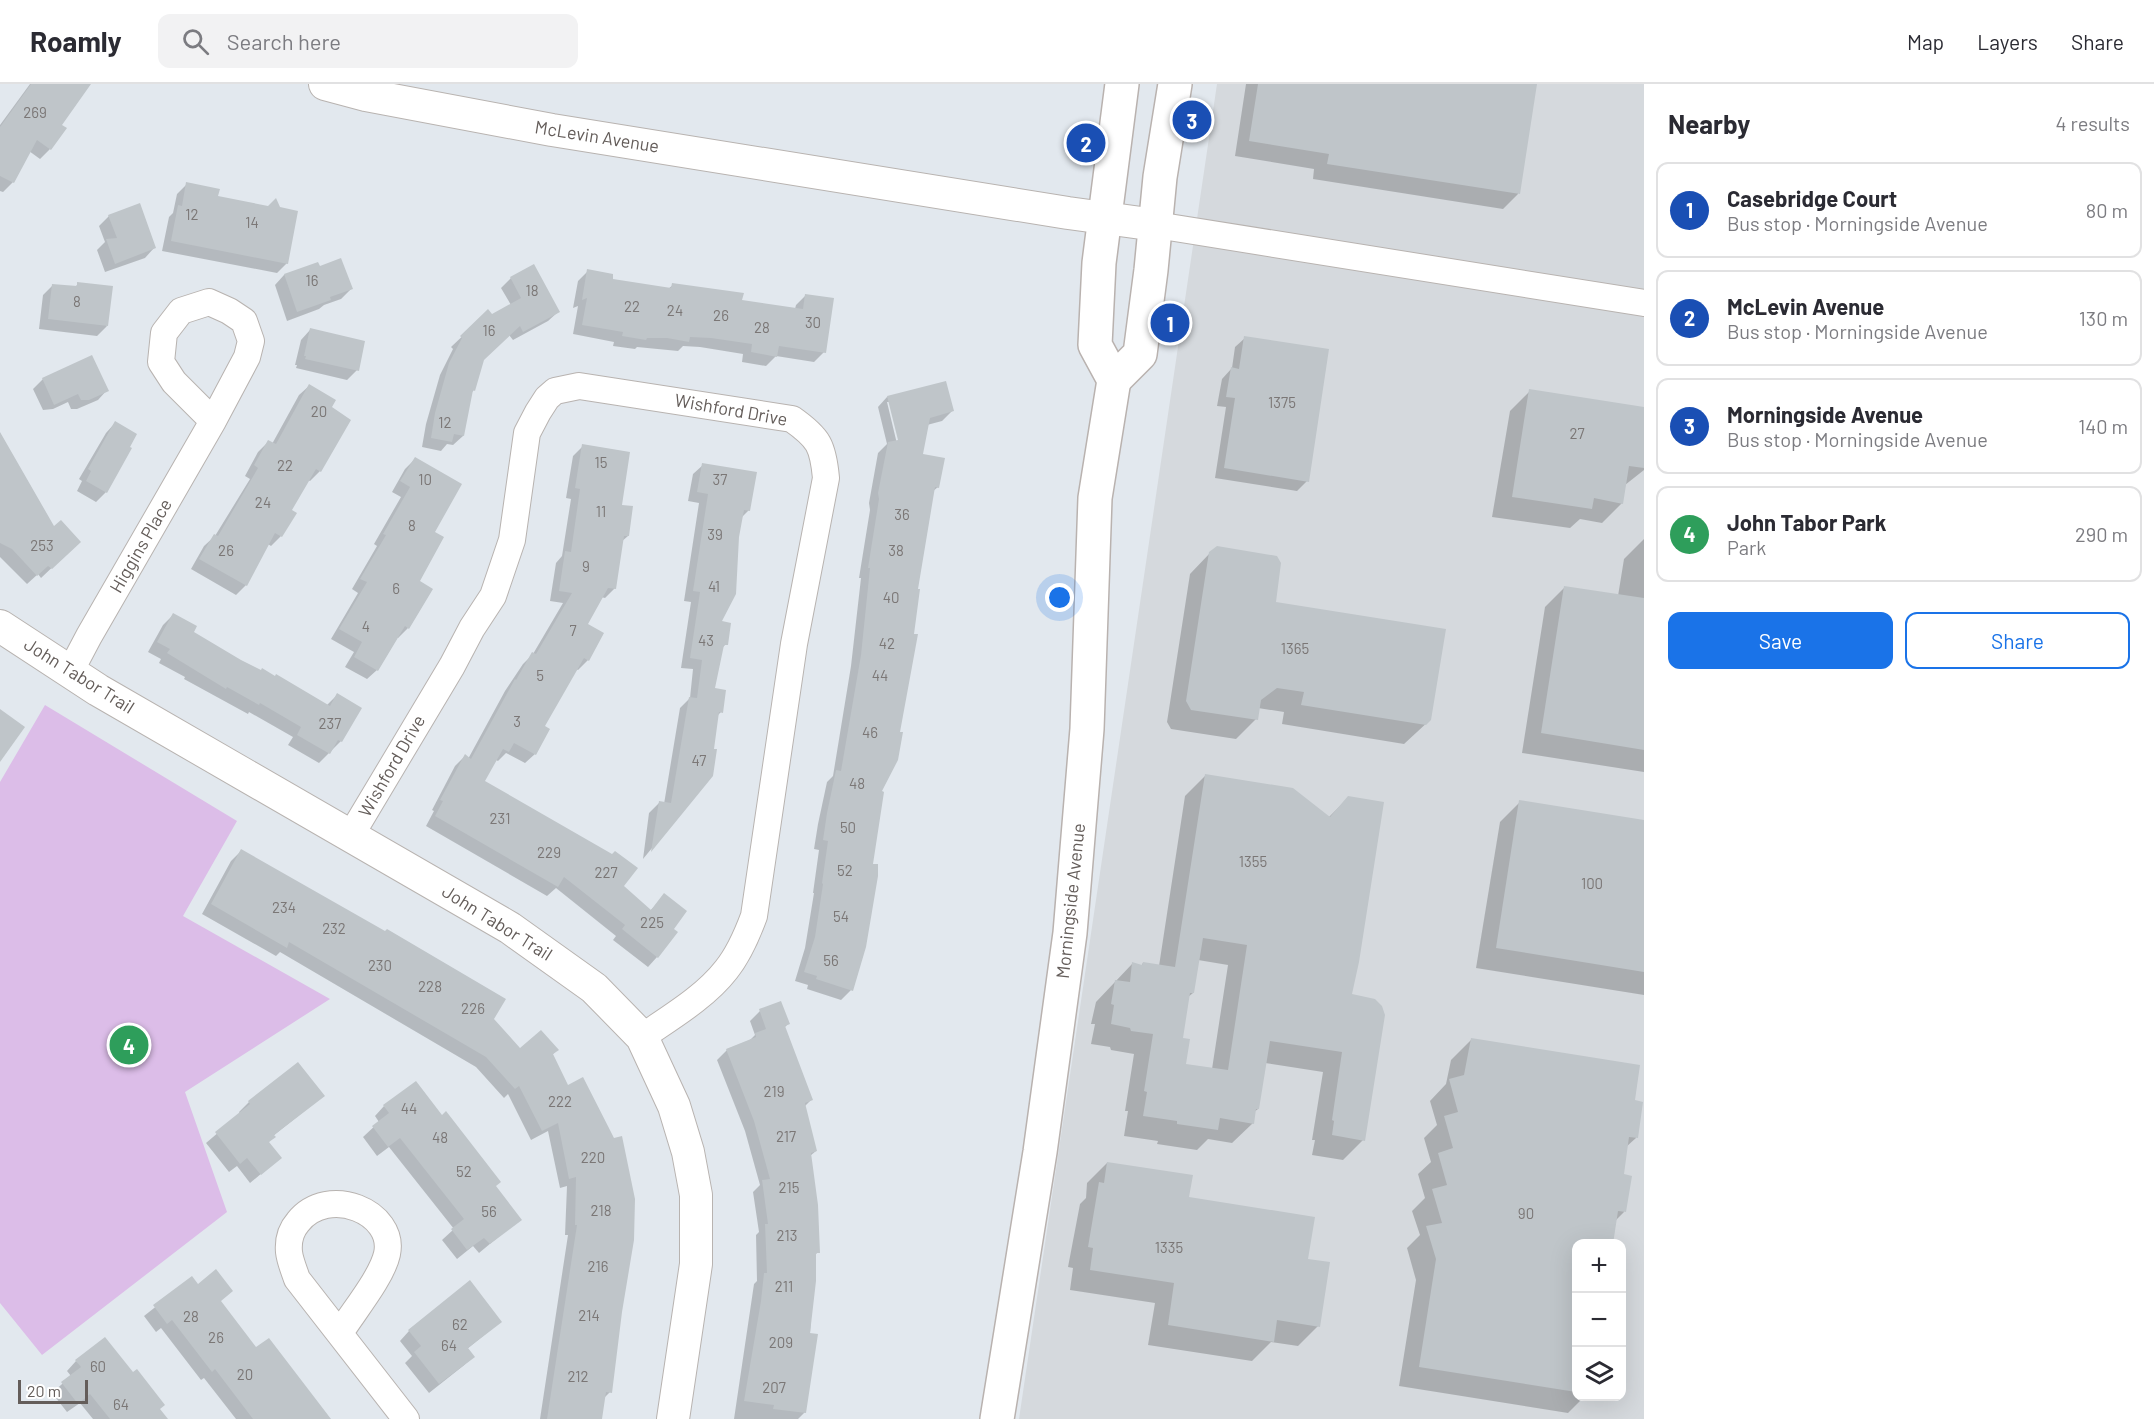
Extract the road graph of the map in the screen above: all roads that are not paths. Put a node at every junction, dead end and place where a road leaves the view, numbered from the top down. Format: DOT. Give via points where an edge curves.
graph roads {
  1 [pos="325,84"];
  2 [pos="1122,84"];
  3 [pos="1175,84"];
  4 [pos="1106,218"];
  5 [pos="1156,225"];
  6 [pos="1644,303"];
  7 [pos="1114,380"];
  8 [pos="213,421"];
  9 [pos="0,626"];
  10 [pos="70,672"];
  11 [pos="351,835"];
  12 [pos="642,1037"];
  13 [pos="340,1333"];
  14 [pos="406,1419"];
  15 [pos="673,1419"];
  16 [pos="997,1419"];
  1 -- 4 [label="street, McLevin Avenue" via="552,130"];
  2 -- 4 [label="main road"];
  3 -- 5 [label="main road"];
  4 -- 5 [label="street, McLevin Avenue"];
  4 -- 7 [label="main road" via="1095,345"];
  5 -- 6 [label="street"];
  5 -- 7 [label="main road" via="1140,354"];
  7 -- 16 [label="main road, Morningside Avenue" via="1095,498 1087,729 1070,933"];
  8 -- 10 [label="street, Higgins Place"];
  9 -- 10 [label="street, John Tabor Trail"];
  10 -- 11 [label="street, John Tabor Trail"];
  11 -- 12 [label="street, John Tabor Trail" via="554,958 594,988"];
  11 -- 12 [label="street, Wishford Drive" via="493,596 512,540 527,433 547,398 555,391 579,386 792,419 811,432 823,453 826,478 794,644 754,916 727,970"];
  12 -- 15 [label="street, John Tabor Trail" via="674,1106 696,1196 696,1264"];
  13 -- 13 [label="street" via="377,1276 387,1253 387,1240 382,1228 360,1209 332,1202 305,1214 293,1229 289,1249 297,1279"];
  13 -- 14 [label="street"];
}
